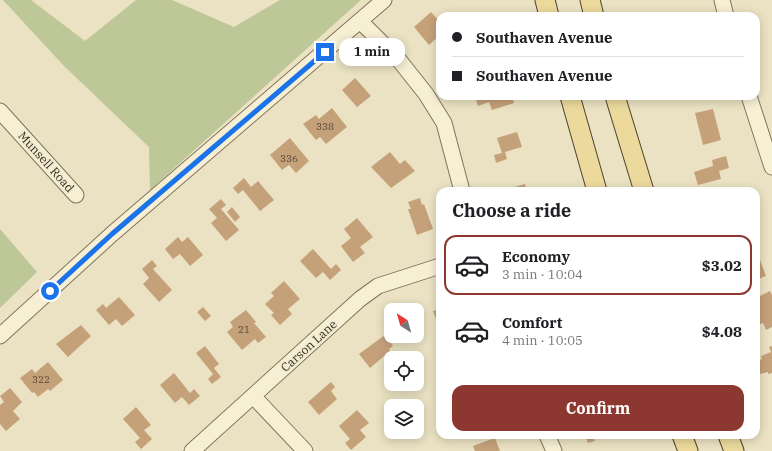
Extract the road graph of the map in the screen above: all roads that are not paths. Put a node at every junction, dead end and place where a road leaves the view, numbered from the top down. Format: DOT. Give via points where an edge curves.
graph roads {
  1 [pos="384,0"];
  2 [pos="545,0"];
  3 [pos="590,0"];
  4 [pos="722,0"];
  5 [pos="548,12"];
  6 [pos="593,12"];
  7 [pos="725,12"];
  8 [pos="361,22"];
  9 [pos="571,100"];
  10 [pos="617,100"];
  11 [pos="749,100"];
  12 [pos="0,111"];
  13 [pos="772,167"];
  14 [pos="461,187"];
  15 [pos="596,187"];
  16 [pos="643,187"];
  17 [pos="76,195"];
  18 [pos="436,267"];
  19 [pos="0,336"];
  20 [pos="253,396"];
  21 [pos="549,439"];
  22 [pos="684,439"];
  23 [pos="730,439"];
  24 [pos="192,451"];
  25 [pos="305,451"];
  26 [pos="554,451"];
  27 [pos="688,451"];
  28 [pos="734,451"];
  1 -- 8 [label="street"];
  2 -- 5 [label="main road"];
  3 -- 6 [label="main road"];
  4 -- 7 [label="street"];
  8 -- 14 [label="street" via="399,60 426,94 444,123"];
  8 -- 19 [label="street" via="112,234"];
  9 -- 15 [label="main road"];
  10 -- 16 [label="main road"];
  11 -- 13 [label="street"];
  12 -- 17 [label="street, Munsell Road"];
  18 -- 20 [label="street, Carson Lane" via="378,286 360,299"];
  20 -- 24 [label="street, Carson Lane"];
  20 -- 25 [label="street"];
  21 -- 26 [label="street"];
  22 -- 27 [label="main road"];
  23 -- 28 [label="main road"];
}
